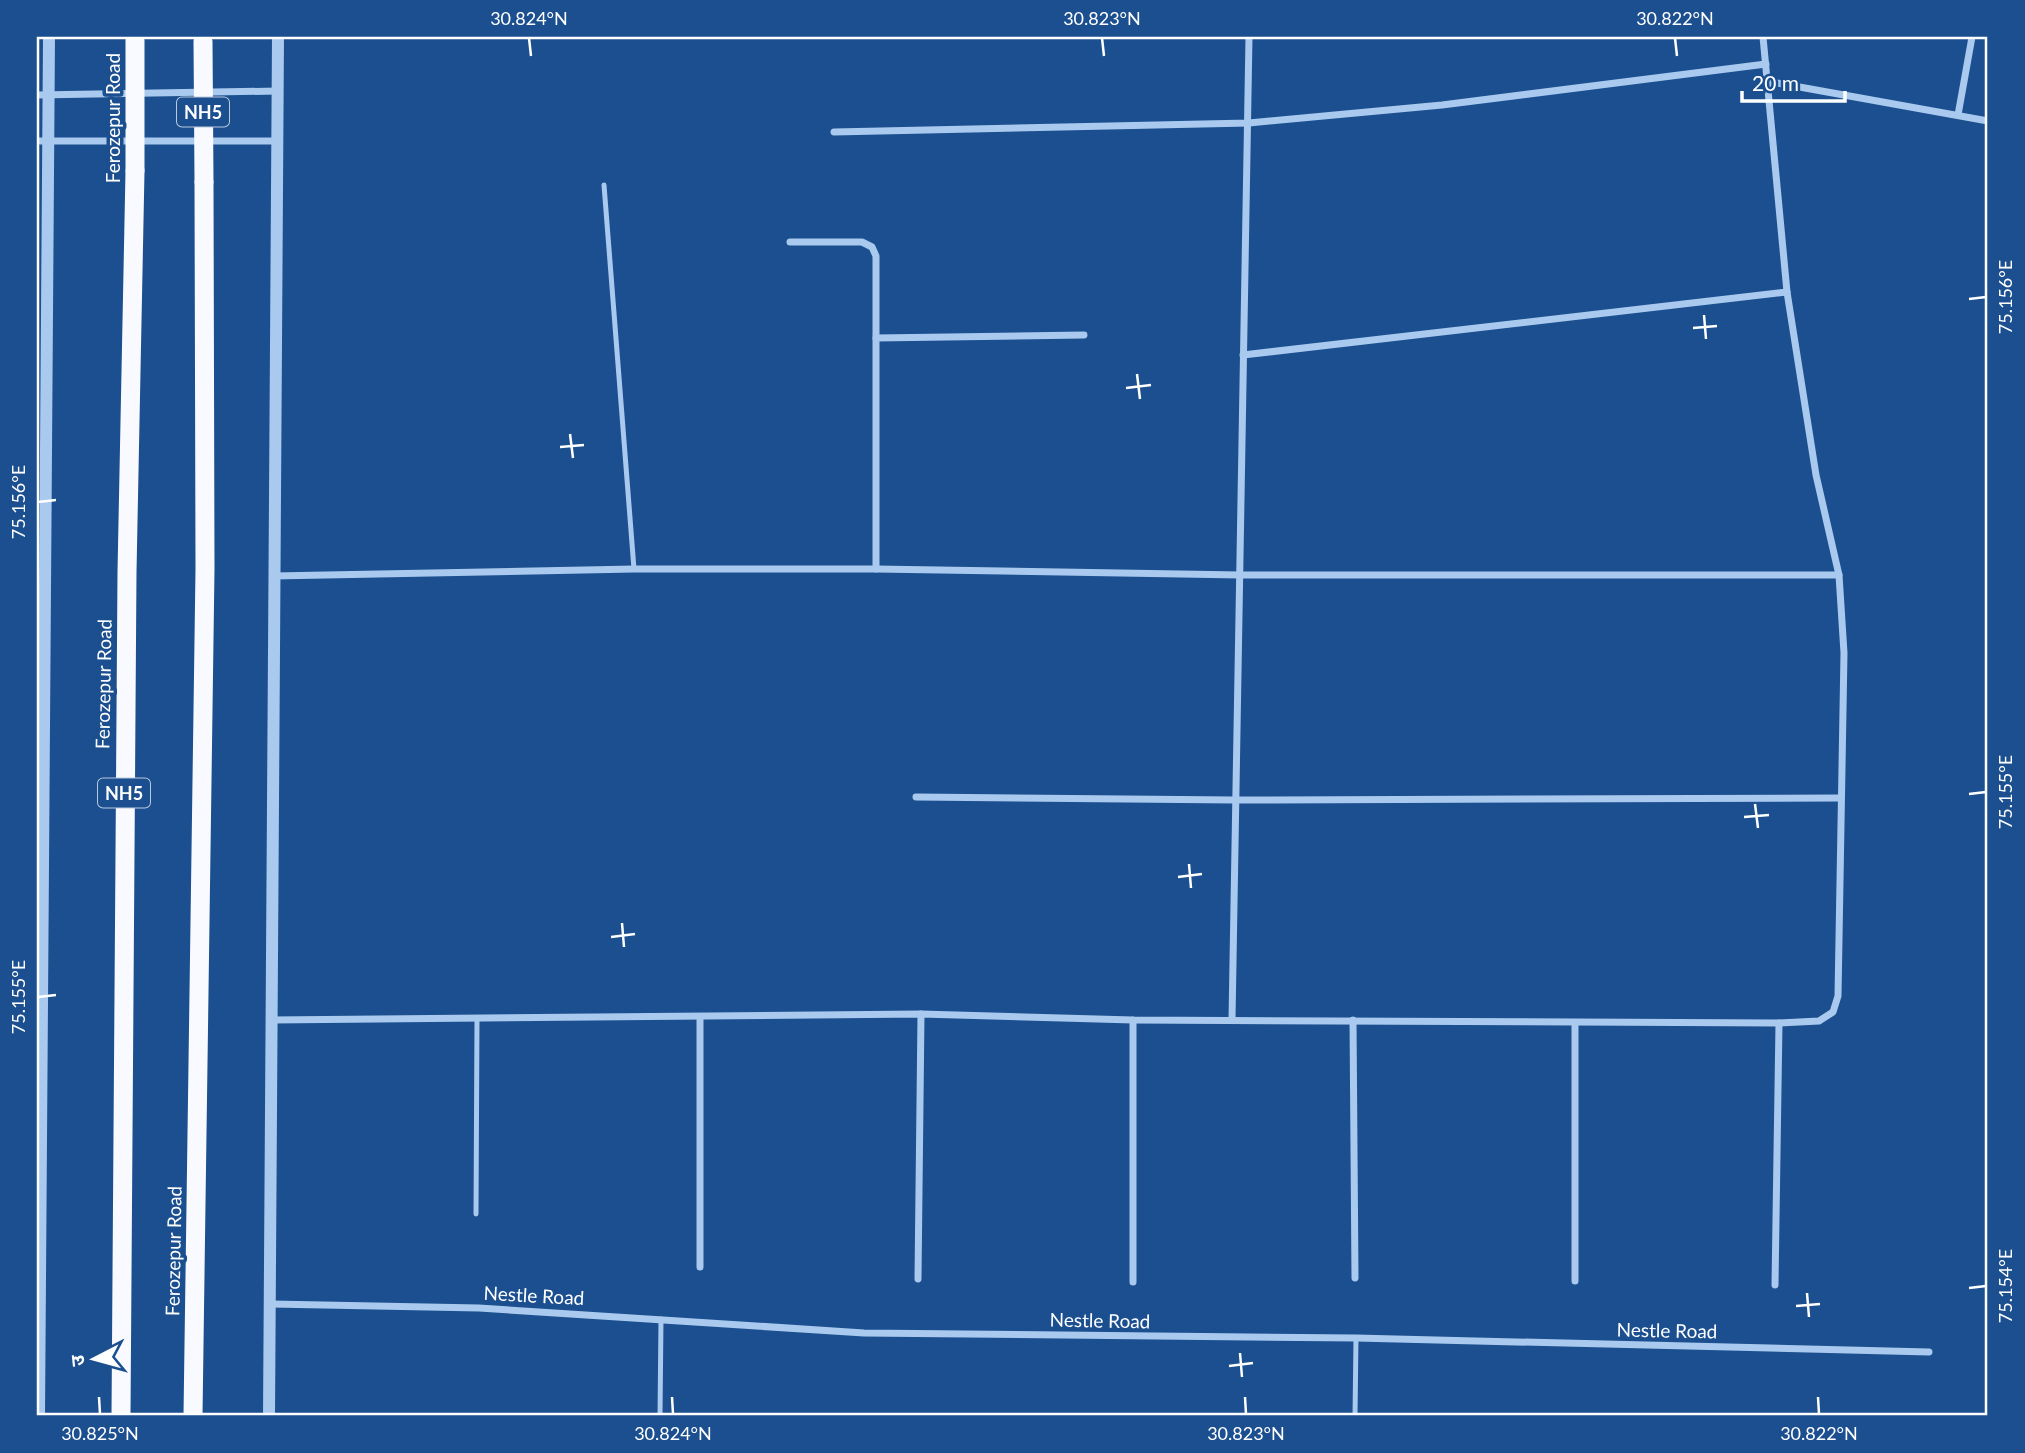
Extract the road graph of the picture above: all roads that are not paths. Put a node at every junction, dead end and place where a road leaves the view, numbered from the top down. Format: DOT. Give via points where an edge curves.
graph roads {
  1 [pos="49,37"];
  2 [pos="278,37"];
  3 [pos="1249,37"];
  4 [pos="1763,37"];
  5 [pos="1972,37"];
  6 [pos="135,38"];
  7 [pos="203,39"];
  8 [pos="1766,64"];
  9 [pos="1766,81"];
  10 [pos="278,91"];
  11 [pos="42,95"];
  12 [pos="1958,115"];
  13 [pos="1988,121"];
  14 [pos="1249,123"];
  15 [pos="834,132"];
  16 [pos="42,141"];
  17 [pos="277,141"];
  18 [pos="604,185"];
  19 [pos="790,242"];
  20 [pos="1787,292"];
  21 [pos="41,315"];
  22 [pos="1084,335"];
  23 [pos="876,338"];
  24 [pos="1243,355"];
  25 [pos="634,569"];
  26 [pos="876,569"];
  27 [pos="1240,575"];
  28 [pos="1839,575"];
  29 [pos="272,576"];
  30 [pos="916,797"];
  31 [pos="1839,798"];
  32 [pos="1235,800"];
  33 [pos="921,1014"];
  34 [pos="477,1018"];
  35 [pos="700,1018"];
  36 [pos="272,1020"];
  37 [pos="1133,1020"];
  38 [pos="1233,1020"];
  39 [pos="1353,1020"];
  40 [pos="1575,1023"];
  41 [pos="1779,1023"];
  42 [pos="476,1214"];
  43 [pos="700,1267"];
  44 [pos="1355,1278"];
  45 [pos="918,1279"];
  46 [pos="1575,1281"];
  47 [pos="1133,1282"];
  48 [pos="1775,1285"];
  49 [pos="271,1304"];
  50 [pos="661,1320"];
  51 [pos="1356,1338"];
  52 [pos="1929,1352"];
  53 [pos="39,1416"];
  54 [pos="121,1416"];
  55 [pos="193,1416"];
  56 [pos="269,1416"];
  57 [pos="660,1416"];
  58 [pos="1355,1416"];
  1 -- 11 [label="street"];
  2 -- 10 [label="street"];
  3 -- 14 [label="street"];
  4 -- 8 [label="street"];
  5 -- 12 [label="street"];
  6 -- 54 [label="highway, Ferozepur Road / NH5, bridge"];
  7 -- 55 [label="highway, Ferozepur Road / NH5, bridge" via="205,569"];
  8 -- 9 [label="street"];
  8 -- 14 [label="street" via="1442,105"];
  9 -- 12 [label="street"];
  9 -- 20 [label="street"];
  10 -- 11 [label="street"];
  10 -- 17 [label="street"];
  11 -- 16 [label="street"];
  12 -- 13 [label="street"];
  14 -- 15 [label="street"];
  14 -- 24 [label="street"];
  16 -- 17 [label="street"];
  16 -- 21 [label="street"];
  17 -- 29 [label="street"];
  18 -- 25 [label="lane"];
  19 -- 23 [label="street" via="850,241 872,247 876,256"];
  20 -- 24 [label="street"];
  20 -- 28 [label="street" via="1816,475"];
  21 -- 53 [label="street"];
  22 -- 23 [label="street"];
  23 -- 26 [label="street"];
  24 -- 27 [label="street"];
  25 -- 26 [label="street"];
  25 -- 29 [label="street"];
  26 -- 27 [label="street"];
  27 -- 28 [label="street"];
  27 -- 32 [label="street"];
  28 -- 31 [label="street" via="1844,653"];
  29 -- 36 [label="street"];
  30 -- 32 [label="street"];
  31 -- 32 [label="street"];
  31 -- 41 [label="street" via="1838,996 1833,1012 1819,1021"];
  32 -- 38 [label="street"];
  33 -- 35 [label="street"];
  33 -- 37 [label="street"];
  33 -- 45 [label="street"];
  34 -- 35 [label="street"];
  34 -- 36 [label="street"];
  34 -- 42 [label="lane"];
  35 -- 43 [label="street"];
  36 -- 49 [label="street"];
  37 -- 38 [label="street"];
  37 -- 47 [label="street"];
  38 -- 39 [label="street"];
  39 -- 40 [label="street"];
  39 -- 44 [label="street"];
  40 -- 41 [label="street"];
  40 -- 46 [label="street"];
  41 -- 48 [label="street"];
  49 -- 50 [label="street, Nestle Road" via="479,1308"];
  49 -- 56 [label="street"];
  50 -- 51 [label="street, Nestle Road" via="864,1333"];
  50 -- 57 [label="lane"];
  51 -- 52 [label="street, Nestle Road"];
  51 -- 58 [label="lane"];
}
